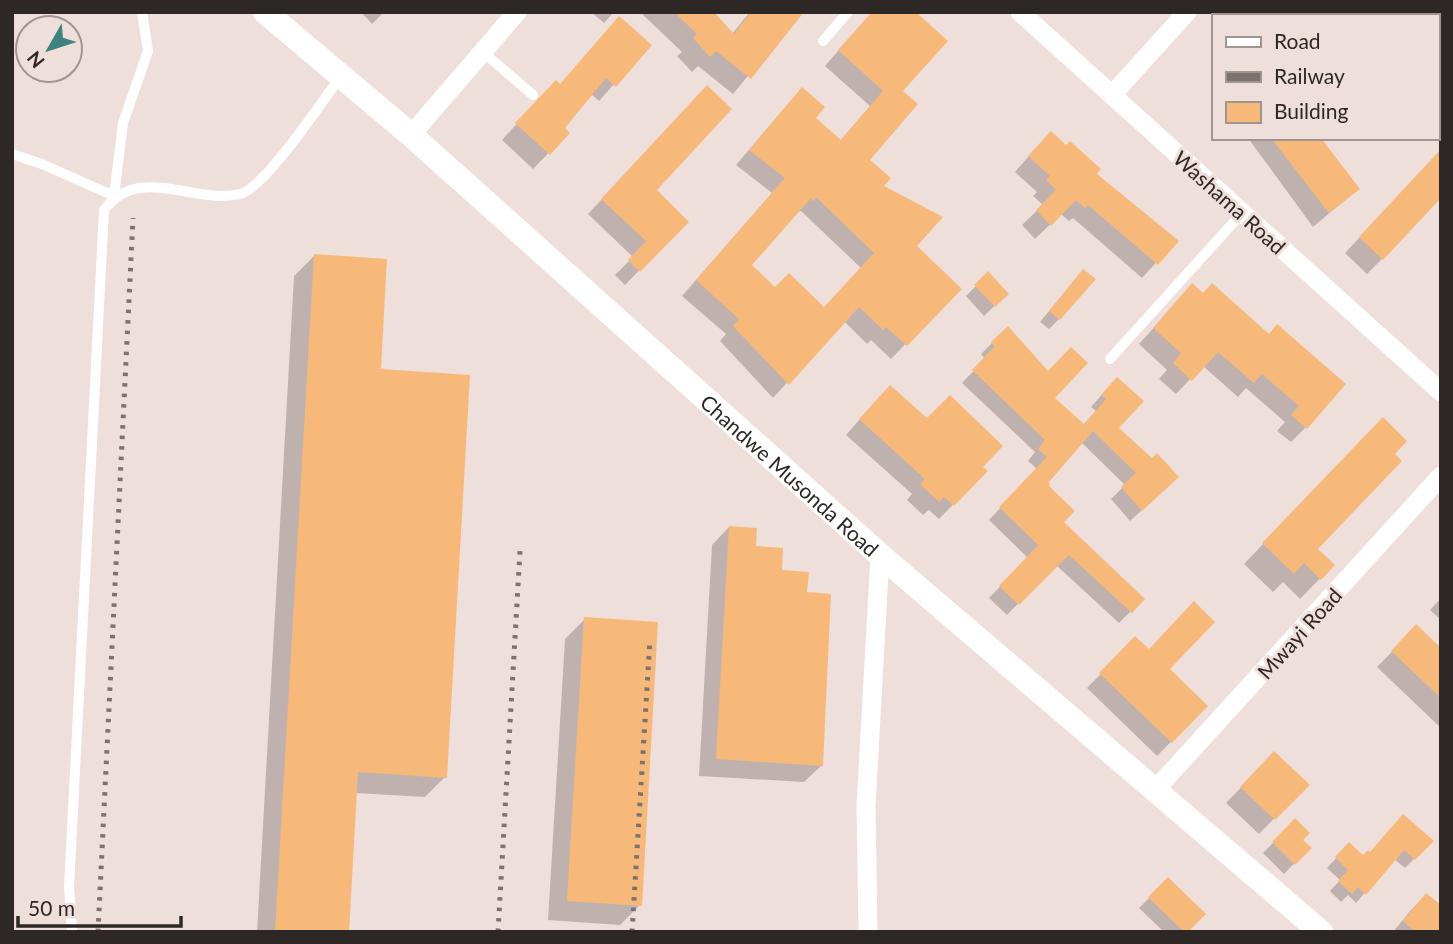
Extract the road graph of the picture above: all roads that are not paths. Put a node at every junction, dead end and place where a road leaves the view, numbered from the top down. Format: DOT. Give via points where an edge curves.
graph roads {
  1 [pos="142,12"];
  2 [pos="265,12"];
  3 [pos="517,12"];
  4 [pos="848,12"];
  5 [pos="1020,12"];
  6 [pos="1187,12"];
  7 [pos="823,41"];
  8 [pos="483,52"];
  9 [pos="341,76"];
  10 [pos="533,95"];
  11 [pos="1112,95"];
  12 [pos="411,135"];
  13 [pos="12,155"];
  14 [pos="114,196"];
  15 [pos="1242,213"];
  16 [pos="1110,359"];
  17 [pos="1441,392"];
  18 [pos="1441,476"];
  19 [pos="880,555"];
  20 [pos="1156,789"];
  21 [pos="72,932"];
  22 [pos="869,932"];
  23 [pos="1321,932"];
  1 -- 14 [label="lane" via="148,51 123,122"];
  2 -- 9 [label="street, Chandwe Musonda Road"];
  3 -- 8 [label="street"];
  4 -- 7 [label="lane"];
  5 -- 11 [label="street, Washama Road"];
  6 -- 11 [label="street"];
  8 -- 10 [label="lane"];
  8 -- 12 [label="street"];
  9 -- 12 [label="street, Chandwe Musonda Road"];
  9 -- 14 [label="lane" via="268,173 242,194 144,186"];
  11 -- 15 [label="street, Washama Road"];
  12 -- 19 [label="street, Chandwe Musonda Road"];
  13 -- 14 [label="lane"];
  14 -- 21 [label="lane" via="104,210 69,887"];
  15 -- 16 [label="lane"];
  15 -- 17 [label="street, Washama Road"];
  18 -- 20 [label="street, Mwayi Road"];
  19 -- 20 [label="street, Chandwe Musonda Road"];
  19 -- 22 [label="street" via="866,806"];
  20 -- 23 [label="street, Chandwe Musonda Road"];
}
